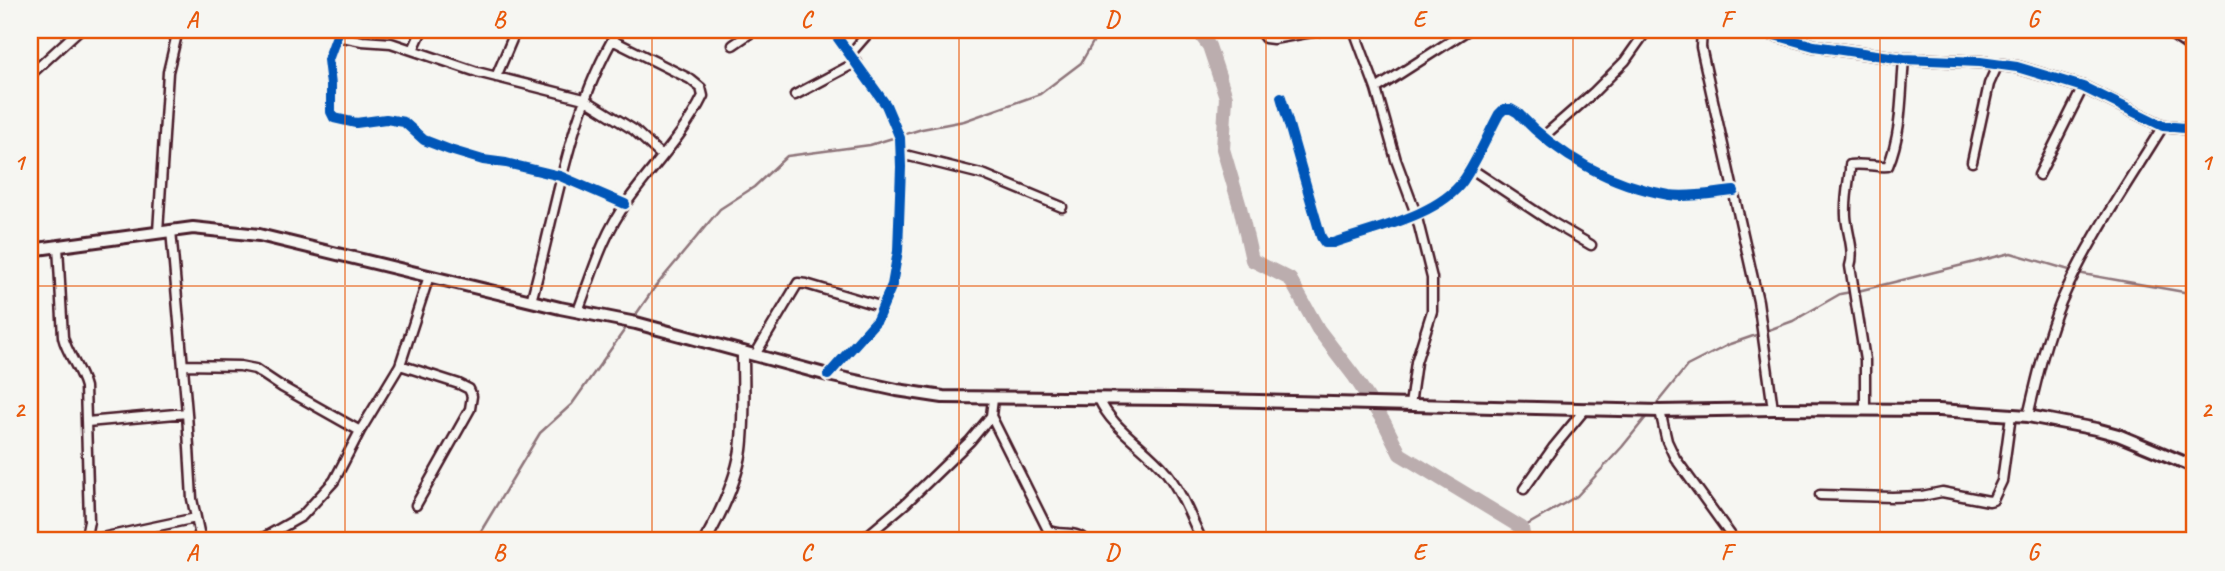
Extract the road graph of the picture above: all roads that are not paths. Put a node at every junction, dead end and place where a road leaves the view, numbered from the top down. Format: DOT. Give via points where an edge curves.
graph roads {
  1 [pos="79,30"];
  2 [pos="178,30"];
  3 [pos="422,30"];
  4 [pos="516,30"];
  5 [pos="618,30"];
  6 [pos="755,30"];
  7 [pos="832,30"];
  8 [pos="871,30"];
  9 [pos="1259,30"];
  10 [pos="1323,30"];
  11 [pos="1354,30"];
  12 [pos="1467,30"];
  13 [pos="1647,30"];
  14 [pos="1702,30"];
  15 [pos="1757,30"];
  16 [pos="2165,30"];
  17 [pos="338,33"];
  18 [pos="612,40"];
  19 [pos="733,45"];
  20 [pos="2190,47"];
  21 [pos="414,50"];
  22 [pos="851,53"];
  23 [pos="1904,58"];
  24 [pos="857,62"];
  25 [pos="1998,64"];
  26 [pos="30,75"];
  27 [pos="496,77"];
  28 [pos="2083,88"];
  29 [pos="1376,89"];
  30 [pos="795,94"];
  31 [pos="1281,96"];
  32 [pos="584,99"];
  33 [pos="2163,126"];
  34 [pos="2195,128"];
  35 [pos="1544,136"];
  36 [pos="901,146"];
  37 [pos="662,156"];
  38 [pos="1972,162"];
  39 [pos="1470,168"];
  40 [pos="2039,175"];
  41 [pos="560,176"];
  42 [pos="1734,191"];
  43 [pos="625,204"];
  44 [pos="1062,207"];
  45 [pos="1416,214"];
  46 [pos="171,230"];
  47 [pos="158,232"];
  48 [pos="1591,245"];
  49 [pos="58,246"];
  50 [pos="30,250"];
  51 [pos="429,276"];
  52 [pos="531,301"];
  53 [pos="883,307"];
  54 [pos="578,312"];
  55 [pos="743,352"];
  56 [pos="755,355"];
  57 [pos="183,365"];
  58 [pos="400,365"];
  59 [pos="828,375"];
  60 [pos="993,399"];
  61 [pos="1099,399"];
  62 [pos="1410,405"];
  63 [pos="1586,408"];
  64 [pos="1773,409"];
  65 [pos="1654,410"];
  66 [pos="1865,410"];
  67 [pos="187,413"];
  68 [pos="2011,415"];
  69 [pos="991,416"];
  70 [pos="2028,416"];
  71 [pos="87,422"];
  72 [pos="360,430"];
  73 [pos="2195,467"];
  74 [pos="1524,489"];
  75 [pos="1820,495"];
  76 [pos="416,505"];
  77 [pos="195,518"];
  78 [pos="1052,537"];
  79 [pos="86,541"];
  80 [pos="201,541"];
  81 [pos="258,541"];
  82 [pos="705,541"];
  83 [pos="861,541"];
  84 [pos="1086,541"];
  85 [pos="1202,541"];
  86 [pos="1735,541"];
  1 -- 26 [label="street"];
  2 -- 47 [label="street" via="168,72"];
  3 -- 21 [label="street"];
  4 -- 27 [label="street"];
  5 -- 18 [label="street"];
  6 -- 19 [label="street"];
  7 -- 22 [label="street"];
  8 -- 22 [label="street"];
  9 -- 10 [label="street" via="1273,39"];
  11 -- 29 [label="street"];
  12 -- 29 [label="street"];
  13 -- 35 [label="street" via="1625,61"];
  14 -- 42 [label="street" via="1701,47"];
  15 -- 23 [label="street" via="1814,46"];
  16 -- 20 [label="street"];
  17 -- 21 [label="street"];
  17 -- 41 [label="street" via="328,60 334,118 356,124 386,119 404,122 424,140 450,150"];
  18 -- 32 [label="street"];
  18 -- 37 [label="street" via="701,88 699,105"];
  21 -- 27 [label="street"];
  22 -- 24 [label="street"];
  23 -- 25 [label="street"];
  23 -- 66 [label="street" via="1898,131 1888,166 1850,165 1845,212 1865,360"];
  24 -- 30 [label="street"];
  24 -- 36 [label="street" via="886,104"];
  25 -- 28 [label="street"];
  25 -- 38 [label="street" via="1989,84"];
  27 -- 32 [label="street"];
  28 -- 33 [label="street"];
  28 -- 40 [label="street"];
  29 -- 45 [label="street"];
  31 -- 45 [label="street" via="1325,243"];
  32 -- 37 [label="street" via="634,130"];
  32 -- 41 [label="street"];
  33 -- 34 [label="street"];
  33 -- 70 [label="street" via="2098,231 2060,304"];
  35 -- 39 [label="street" via="1511,108 1504,109"];
  35 -- 42 [label="street" via="1578,163 1633,186 1670,195"];
  36 -- 44 [label="street"];
  36 -- 53 [label="street" via="898,251"];
  37 -- 43 [label="street"];
  39 -- 45 [label="street" via="1454,191"];
  39 -- 48 [label="street"];
  41 -- 43 [label="street"];
  41 -- 52 [label="street"];
  42 -- 64 [label="street" via="1762,323"];
  43 -- 54 [label="street" via="598,256"];
  45 -- 62 [label="street" via="1433,297"];
  46 -- 47 [label="main road"];
  46 -- 51 [label="main road" via="259,235"];
  46 -- 57 [label="street"];
  47 -- 49 [label="main road"];
  49 -- 50 [label="main road"];
  49 -- 71 [label="street" via="63,337 81,373"];
  51 -- 52 [label="main road"];
  51 -- 58 [label="street"];
  52 -- 54 [label="main road"];
  53 -- 56 [label="street" via="798,284"];
  53 -- 59 [label="street" via="871,328"];
  54 -- 55 [label="main road" via="632,321"];
  55 -- 56 [label="main road"];
  55 -- 82 [label="street" via="739,457 721,512"];
  56 -- 59 [label="main road"];
  57 -- 67 [label="street"];
  57 -- 72 [label="street" via="255,369"];
  58 -- 72 [label="street"];
  58 -- 76 [label="street" via="460,384 472,396 470,409"];
  59 -- 60 [label="main road" via="924,395"];
  60 -- 61 [label="main road"];
  60 -- 69 [label="street"];
  61 -- 62 [label="main road"];
  61 -- 85 [label="street" via="1106,415 1168,475"];
  62 -- 63 [label="main road"];
  63 -- 65 [label="main road"];
  63 -- 74 [label="street"];
  64 -- 65 [label="main road"];
  64 -- 66 [label="main road"];
  65 -- 86 [label="street" via="1675,458"];
  66 -- 68 [label="main road"];
  67 -- 71 [label="street"];
  67 -- 77 [label="street"];
  68 -- 70 [label="main road"];
  68 -- 75 [label="street" via="2002,481 1993,500 1942,492 1892,498"];
  69 -- 78 [label="street"];
  69 -- 83 [label="street" via="906,503"];
  70 -- 73 [label="main road" via="2118,435"];
  71 -- 79 [label="street"];
  72 -- 81 [label="street" via="319,500 302,516"];
  77 -- 79 [label="street"];
  77 -- 80 [label="street"];
  78 -- 84 [label="street" via="1070,532"];
}
